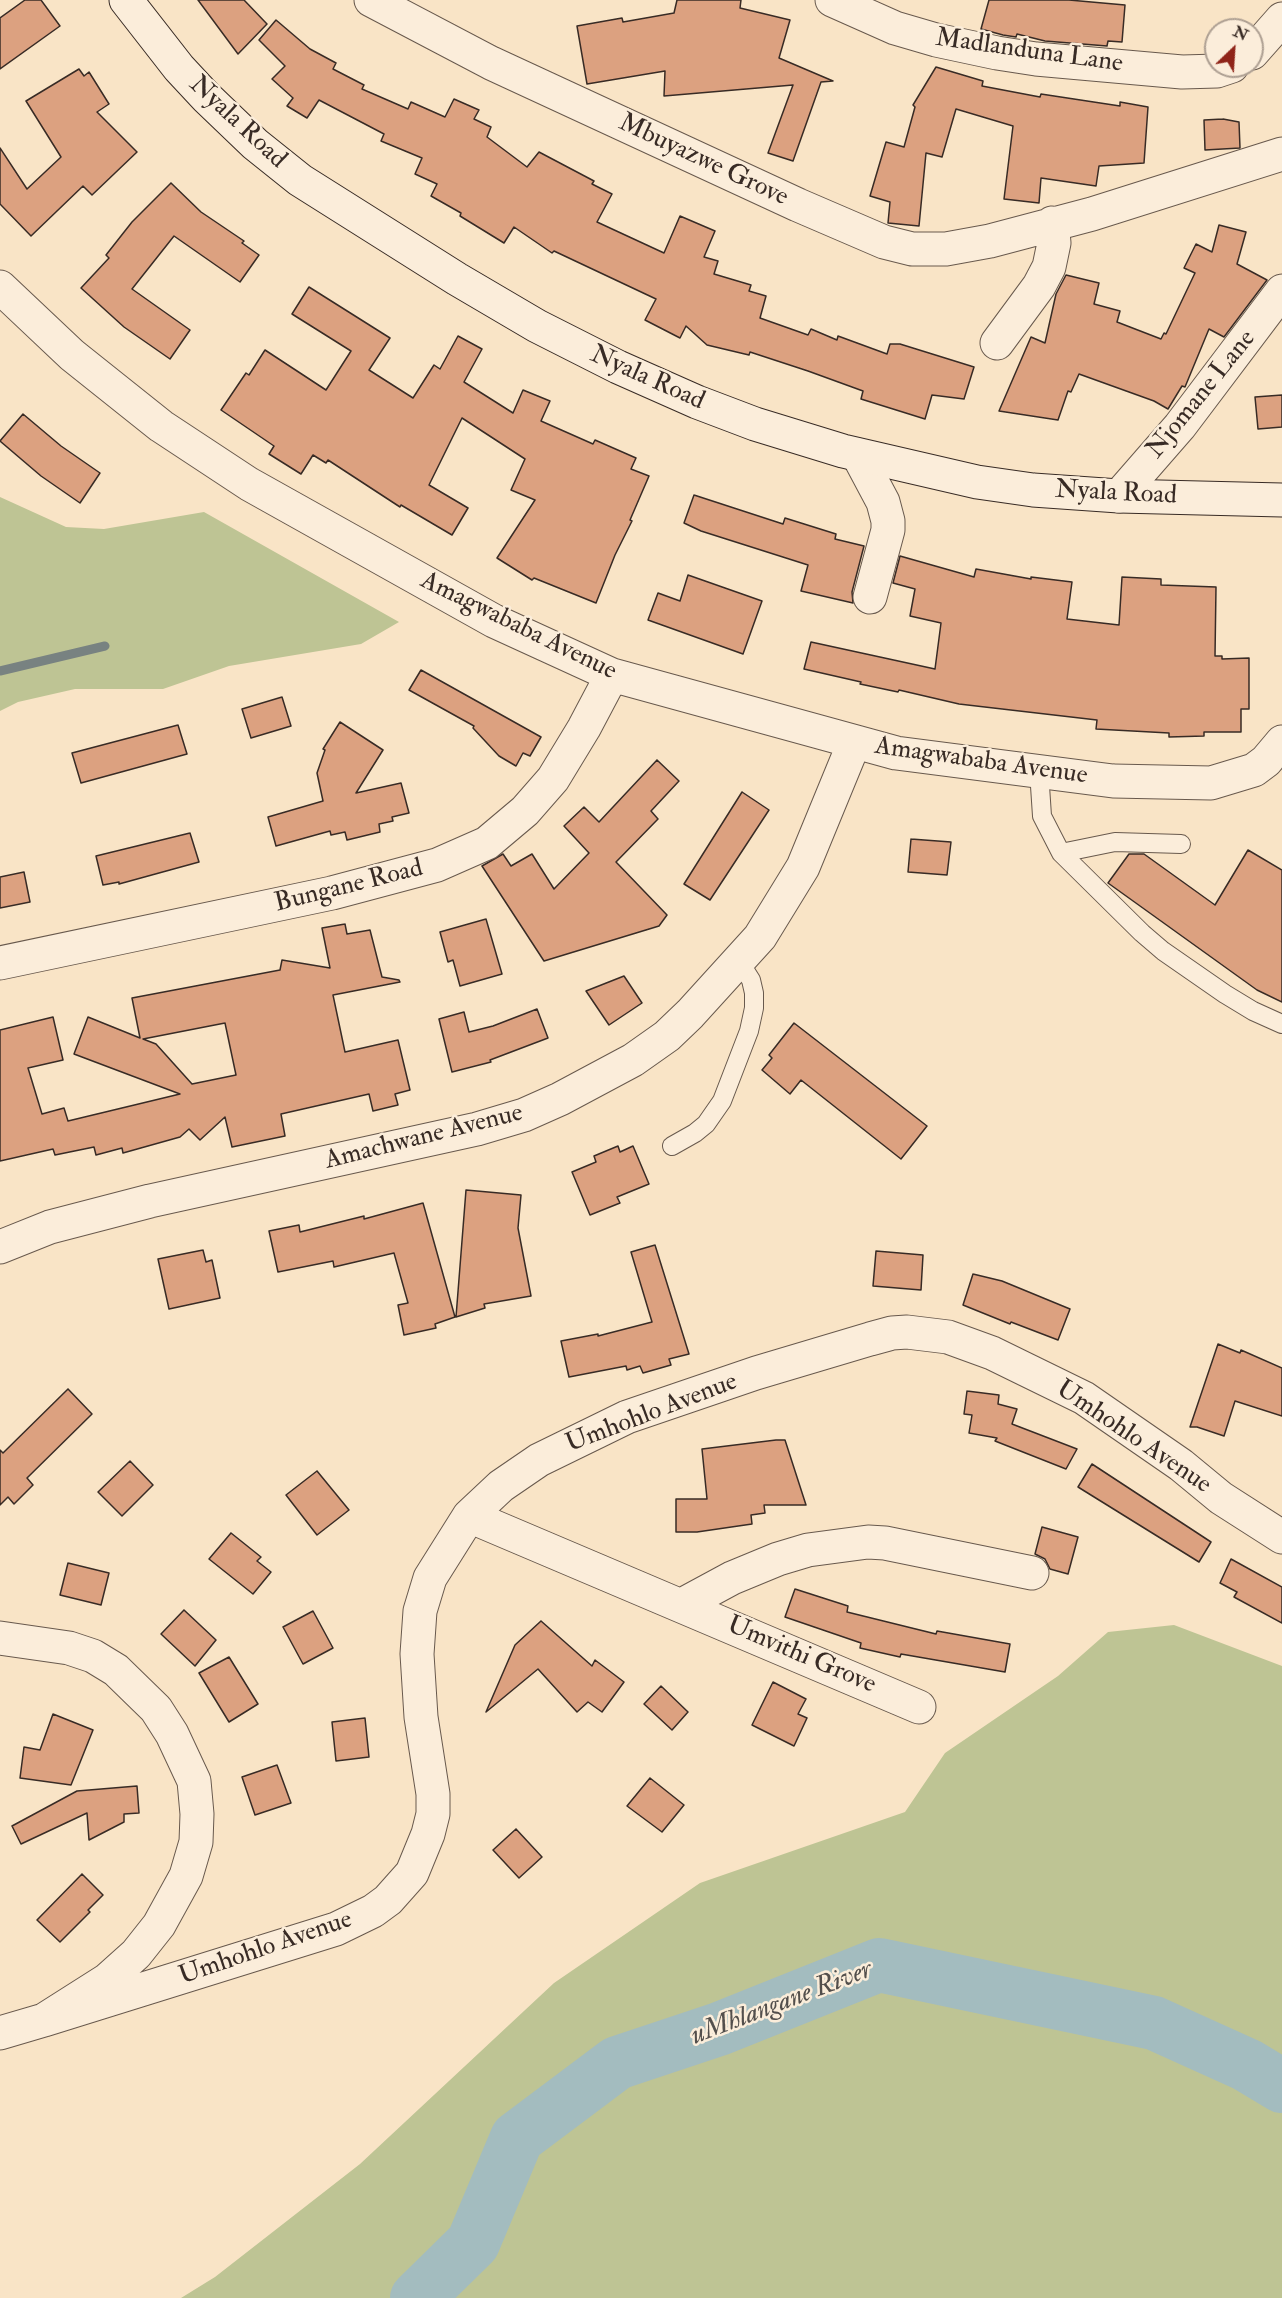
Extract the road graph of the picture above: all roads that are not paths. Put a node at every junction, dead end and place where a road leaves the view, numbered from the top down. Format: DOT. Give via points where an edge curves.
graph roads {
  1 [pos="126,0"];
  2 [pos="371,0"];
  3 [pos="832,0"];
  4 [pos="1282,19"];
  5 [pos="1264,39"];
  6 [pos="1204,71"];
  7 [pos="1282,154"];
  8 [pos="1052,223"];
  9 [pos="0,287"];
  10 [pos="1282,291"];
  11 [pos="997,344"];
  12 [pos="858,455"];
  13 [pos="1119,496"];
  14 [pos="1282,500"];
  15 [pos="870,597"];
  16 [pos="612,675"];
  17 [pos="1282,741"];
  18 [pos="854,743"];
  19 [pos="1039,771"];
  20 [pos="1181,844"];
  21 [pos="1061,853"];
  22 [pos="739,961"];
  23 [pos="0,963"];
  24 [pos="1282,1024"];
  25 [pos="672,1146"];
  26 [pos="0,1247"];
  27 [pos="470,1516"];
  28 [pos="1282,1537"];
  29 [pos="1032,1573"];
  30 [pos="682,1605"];
  31 [pos="0,1638"];
  32 [pos="919,1707"];
  33 [pos="44,2020"];
  34 [pos="0,2032"];
  1 -- 12 [label="street, Nyala Road" via="179,68 255,144 318,191 447,273 537,326 628,372 755,424"];
  2 -- 8 [label="street, Mbuyazwe Grove" via="491,63 884,242 912,249 946,249"];
  3 -- 6 [label="street, Madlanduna Lane" via="895,28 997,53"];
  4 -- 5 [label="street"];
  7 -- 8 [label="street, Mbuyazwe Grove"];
  8 -- 11 [label="street" via="1054,243 1049,267"];
  9 -- 16 [label="street, Amagwababa Avenue" via="72,355 161,426 249,484 494,621"];
  10 -- 13 [label="street, Njomane Lane" via="1180,426"];
  12 -- 13 [label="street, Nyala Road" via="977,482"];
  12 -- 15 [label="street" via="883,501 888,521"];
  13 -- 14 [label="street, Nyala Road"];
  16 -- 18 [label="street, Amagwababa Avenue"];
  16 -- 23 [label="street, Bungane Road" via="569,754 538,798 495,837 461,856 332,893"];
  17 -- 19 [label="street, Amagwababa Avenue" via="1254,770 1211,783 1113,780"];
  18 -- 19 [label="street, Amagwababa Avenue" via="896,753"];
  18 -- 22 [label="street, Amachwane Avenue" via="803,867 760,937"];
  19 -- 21 [label="lane" via="1042,816"];
  20 -- 21 [label="lane" via="1115,842"];
  21 -- 24 [label="lane" via="1170,956 1225,994"];
  22 -- 25 [label="lane" via="754,993 748,1031 722,1101 706,1124"];
  22 -- 26 [label="street, Amachwane Avenue" via="667,1036 601,1078 524,1115 477,1129 150,1201 50,1227"];
  27 -- 28 [label="street, Umhohlo Avenue" via="522,1470 619,1421 767,1370 907,1332 948,1337 973,1345 1084,1398 1181,1465 1221,1498"];
  27 -- 30 [label="street, Umvithi Grove"];
  27 -- 33 [label="street, Umhohlo Avenue" via="430,1578 420,1611 418,1681 434,1794 433,1815 421,1855 402,1886 373,1911 336,1929"];
  29 -- 30 [label="street, Umvithi Grove" via="868,1542 778,1559"];
  30 -- 32 [label="street, Umvithi Grove"];
  31 -- 33 [label="street" via="69,1648 116,1670 156,1709 194,1781 196,1842 186,1876 159,1925 136,1954 107,1980"];
  33 -- 34 [label="street"];
}
